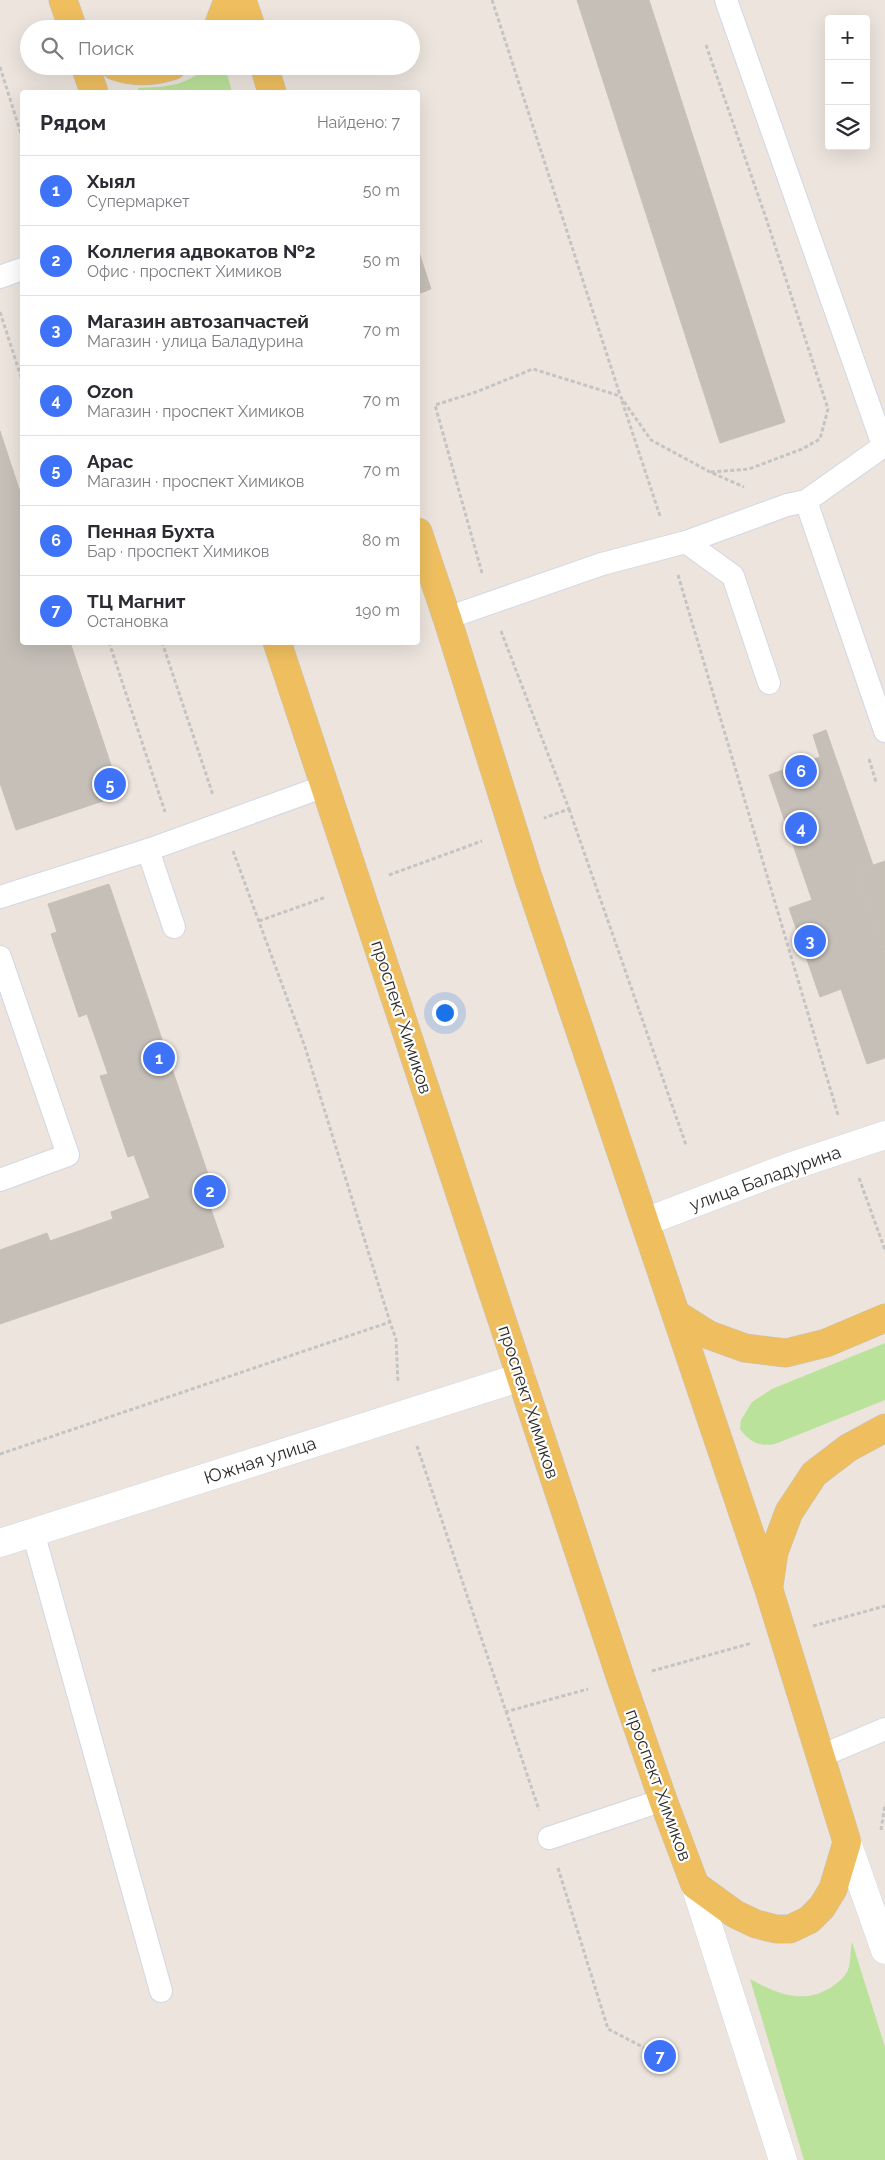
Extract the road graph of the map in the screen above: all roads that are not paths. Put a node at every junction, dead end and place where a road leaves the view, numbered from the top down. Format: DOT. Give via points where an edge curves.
graph roads {
  1 [pos="228,0"];
  2 [pos="242,0"];
  3 [pos="726,0"];
  4 [pos="220,20"];
  5 [pos="249,20"];
  6 [pos="88,75"];
  7 [pos="267,75"];
  8 [pos="93,90"];
  9 [pos="271,90"];
  10 [pos="20,270"];
  11 [pos="0,277"];
  12 [pos="884,445"];
  13 [pos="796,503"];
  14 [pos="420,538"];
  15 [pos="677,544"];
  16 [pos="447,618"];
  17 [pos="278,645"];
  18 [pos="769,684"];
  19 [pos="885,732"];
  20 [pos="324,786"];
  21 [pos="148,850"];
  22 [pos="0,897"];
  23 [pos="174,927"];
  24 [pos="0,957"];
  25 [pos="885,1135"];
  26 [pos="0,1180"];
  27 [pos="645,1222"];
  28 [pos="676,1314"];
  29 [pos="885,1318"];
  30 [pos="521,1378"];
  31 [pos="885,1428"];
  32 [pos="39,1530"];
  33 [pos="0,1543"];
  34 [pos="769,1590"];
  35 [pos="885,1729"];
  36 [pos="821,1756"];
  37 [pos="663,1800"];
  38 [pos="549,1838"];
  39 [pos="847,1842"];
  40 [pos="695,1885"];
  41 [pos="885,1950"];
  42 [pos="168,1989"];
  43 [pos="783,2160"];
  1 -- 4 [label="main road"];
  2 -- 5 [label="main road"];
  3 -- 12 [label="lane"];
  6 -- 8 [label="main road"];
  7 -- 9 [label="main road"];
  10 -- 11 [label="lane"];
  12 -- 13 [label="lane"];
  13 -- 15 [label="lane"];
  13 -- 19 [label="lane"];
  14 -- 16 [label="main road"];
  15 -- 16 [label="lane" via="602,564"];
  15 -- 18 [label="lane" via="733,576"];
  16 -- 27 [label="main road" via="528,877"];
  17 -- 20 [label="main road, проспект Химиков"];
  20 -- 21 [label="lane"];
  20 -- 30 [label="main road, проспект Химиков"];
  21 -- 22 [label="lane"];
  21 -- 23 [label="lane"];
  24 -- 26 [label="lane" via="68,1155"];
  25 -- 27 [label="street, улица Баладурина" via="789,1167"];
  27 -- 28 [label="main road"];
  28 -- 29 [label="main road" via="709,1335 745,1348 786,1353 826,1343"];
  28 -- 34 [label="main road"];
  30 -- 32 [label="street, Южная улица"];
  30 -- 37 [label="main road, проспект Химиков"];
  31 -- 34 [label="main road" via="848,1448 814,1474 789,1512 774,1552"];
  32 -- 33 [label="street, Южная улица"];
  32 -- 42 [label="lane"];
  34 -- 36 [label="main road"];
  35 -- 36 [label="lane"];
  36 -- 39 [label="main road"];
  37 -- 38 [label="lane"];
  37 -- 40 [label="main road, проспект Химиков"];
  39 -- 40 [label="main road" via="833,1889 822,1907 809,1920 790,1929 756,1924"];
  39 -- 41 [label="street"];
  40 -- 43 [label="street, проспект Химиков"];
}
